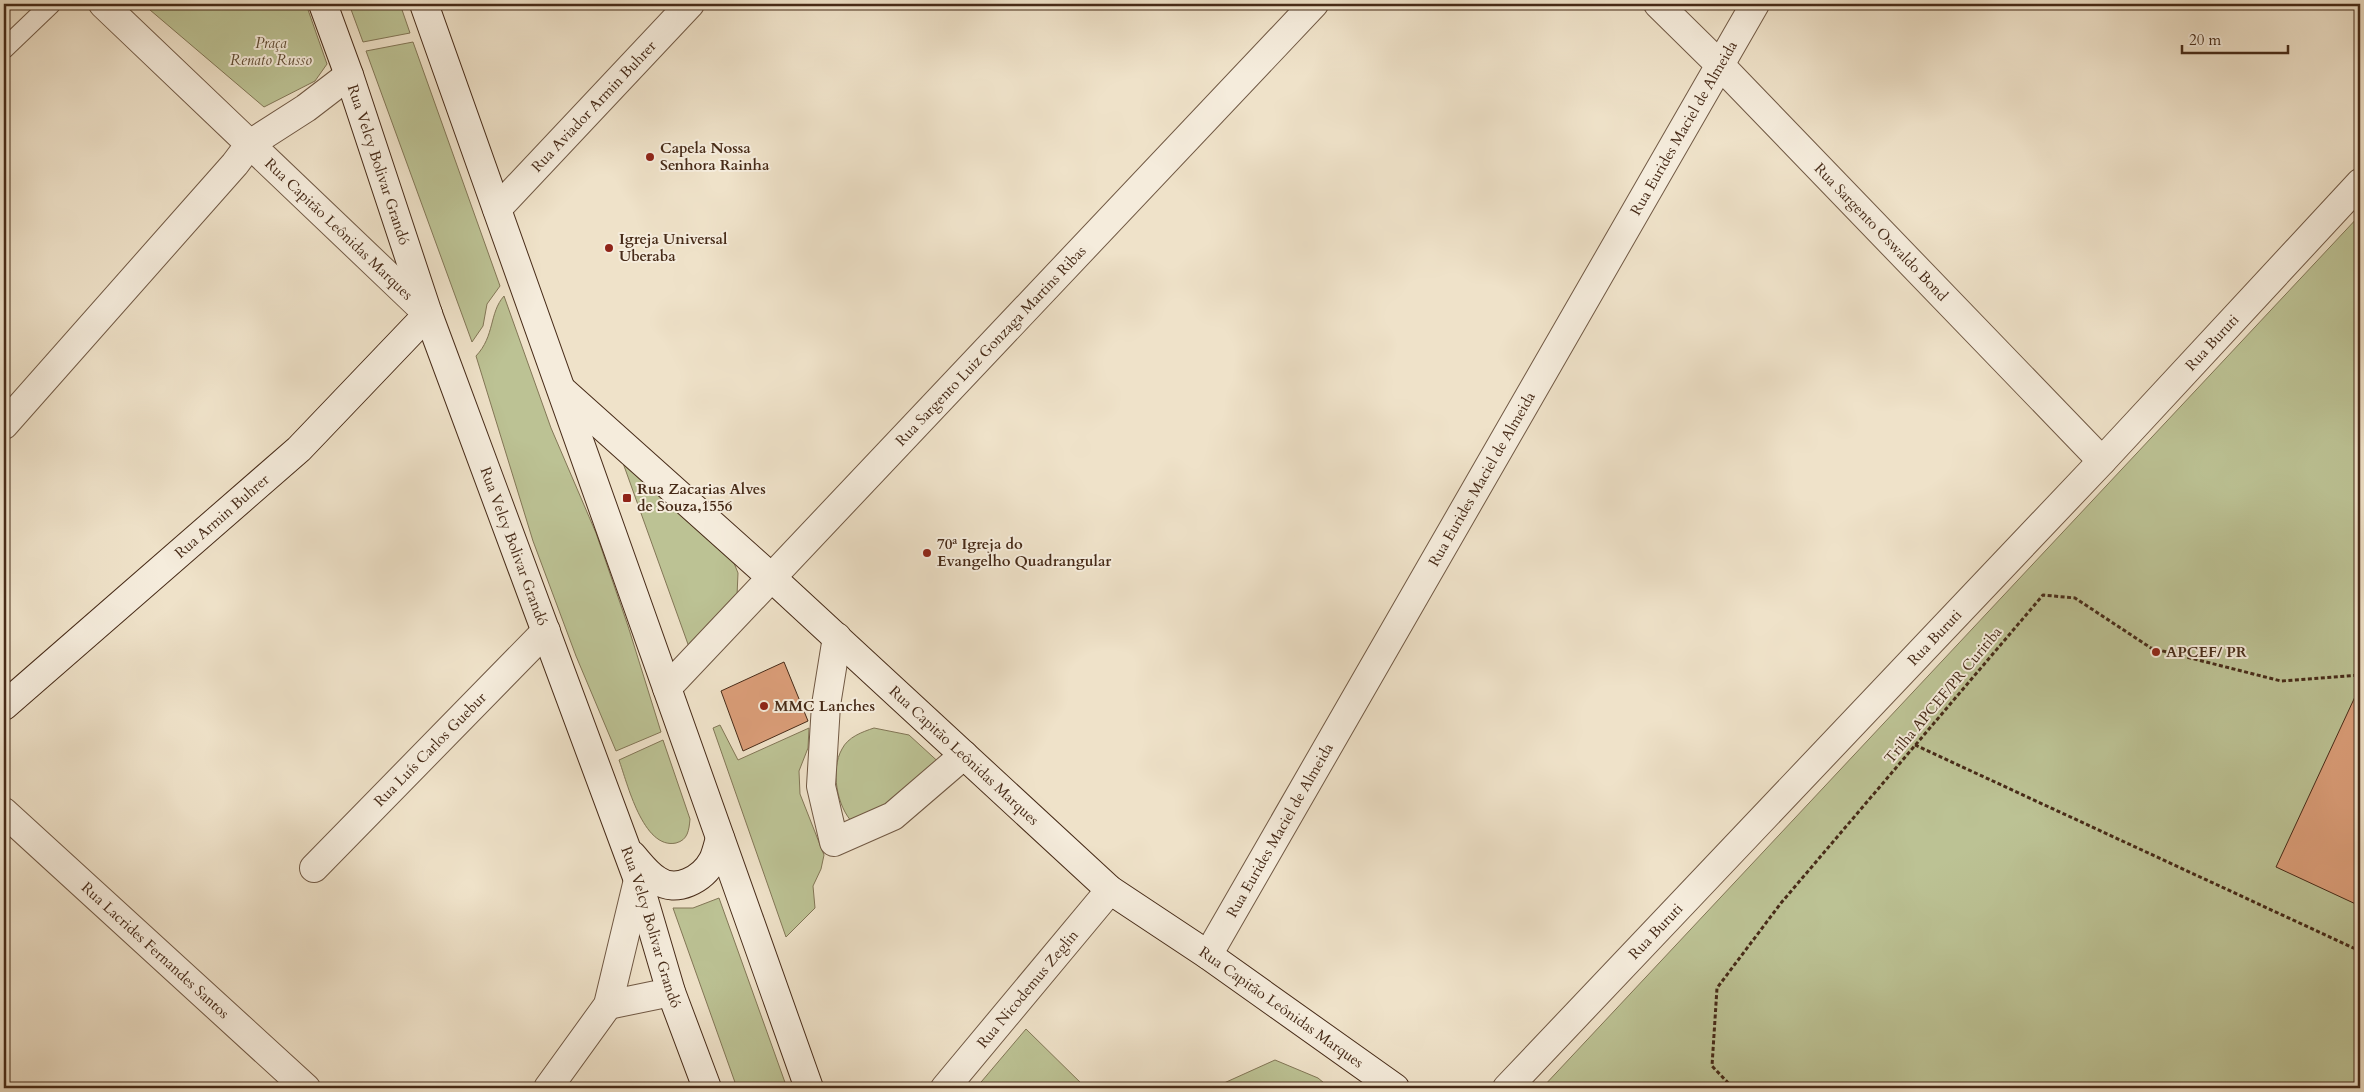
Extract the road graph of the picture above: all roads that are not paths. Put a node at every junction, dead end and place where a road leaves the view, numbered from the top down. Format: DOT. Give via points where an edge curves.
graph roads {
  1 [pos="51,4"];
  2 [pos="103,4"];
  3 [pos="322,4"];
  4 [pos="424,4"];
  5 [pos="690,4"];
  6 [pos="1314,4"];
  7 [pos="1658,4"];
  8 [pos="1755,4"];
  9 [pos="4,49"];
  10 [pos="1720,65"];
  11 [pos="349,75"];
  12 [pos="250,144"];
  13 [pos="2360,183"];
  14 [pos="497,209"];
  15 [pos="428,314"];
  16 [pos="560,389"];
  17 [pos="4,425"];
  18 [pos="2102,461"];
  19 [pos="772,578"];
  20 [pos="546,631"];
  21 [pos="836,637"];
  22 [pos="667,688"];
  23 [pos="4,706"];
  24 [pos="964,755"];
  25 [pos="4,812"];
  26 [pos="720,838"];
  27 [pos="626,847"];
  28 [pos="314,868"];
  29 [pos="638,880"];
  30 [pos="1110,890"];
  31 [pos="1208,955"];
  32 [pos="671,992"];
  33 [pos="608,1005"];
  34 [pos="306,1088"];
  35 [pos="548,1088"];
  36 [pos="707,1088"];
  37 [pos="809,1088"];
  38 [pos="945,1088"];
  39 [pos="1395,1088"];
  40 [pos="1507,1088"];
  1 -- 9 [label="lane"];
  2 -- 12 [label="street, Rua Capitão Leônidas Marques"];
  3 -- 11 [label="street, Rua Velcy Bolivar Grandó"];
  4 -- 14 [label="street"];
  5 -- 14 [label="street, Rua Aviador Armin Buhrer"];
  6 -- 19 [label="street, Rua Sargento Luiz Gonzaga Martins Ribas"];
  7 -- 10 [label="street, Rua Sargento Oswaldo Bond"];
  8 -- 10 [label="street, Rua Eurides Maciel de Almeida"];
  10 -- 18 [label="street, Rua Sargento Oswaldo Bond"];
  10 -- 31 [label="street, Rua Eurides Maciel de Almeida"];
  11 -- 12 [label="street, Rua Capitão Leônidas Marques"];
  11 -- 15 [label="street, Rua Velcy Bolivar Grandó"];
  12 -- 15 [label="street, Rua Capitão Leônidas Marques"];
  12 -- 17 [label="street"];
  13 -- 18 [label="street, Rua Buruti"];
  14 -- 16 [label="street"];
  15 -- 20 [label="street, Rua Velcy Bolivar Grandó"];
  15 -- 23 [label="street, Rua Armin Buhrer" via="300,449"];
  16 -- 19 [label="street, Rua Capitão Leônidas Marques"];
  16 -- 22 [label="street"];
  18 -- 40 [label="street, Rua Buruti"];
  19 -- 21 [label="street, Rua Capitão Leônidas Marques"];
  19 -- 22 [label="street, Rua Sargento Luiz Gonzaga Martins Ribas"];
  20 -- 27 [label="street, Rua Velcy Bolivar Grandó"];
  20 -- 28 [label="street, Rua Luís Carlos Guebur"];
  21 -- 24 [label="street, Rua Capitão Leônidas Marques"];
  21 -- 24 [label="street" via="826,705 821,786 834,842 893,816"];
  22 -- 26 [label="street"];
  24 -- 30 [label="street, Rua Capitão Leônidas Marques"];
  25 -- 34 [label="street, Rua Lacrides Fernandes Santos"];
  26 -- 27 [label="street" via="713,861 702,874 688,884 674,886 658,882"];
  26 -- 37 [label="street"];
  27 -- 29 [label="street, Rua Velcy Bolivar Grandó"];
  29 -- 32 [label="street, Rua Velcy Bolivar Grandó"];
  29 -- 33 [label="street"];
  30 -- 31 [label="street, Rua Capitão Leônidas Marques"];
  30 -- 38 [label="street, Rua Nicodemus Zeglin"];
  31 -- 39 [label="street, Rua Capitão Leônidas Marques"];
  32 -- 33 [label="street"];
  32 -- 36 [label="street, Rua Velcy Bolivar Grandó"];
  33 -- 35 [label="street"];
}
